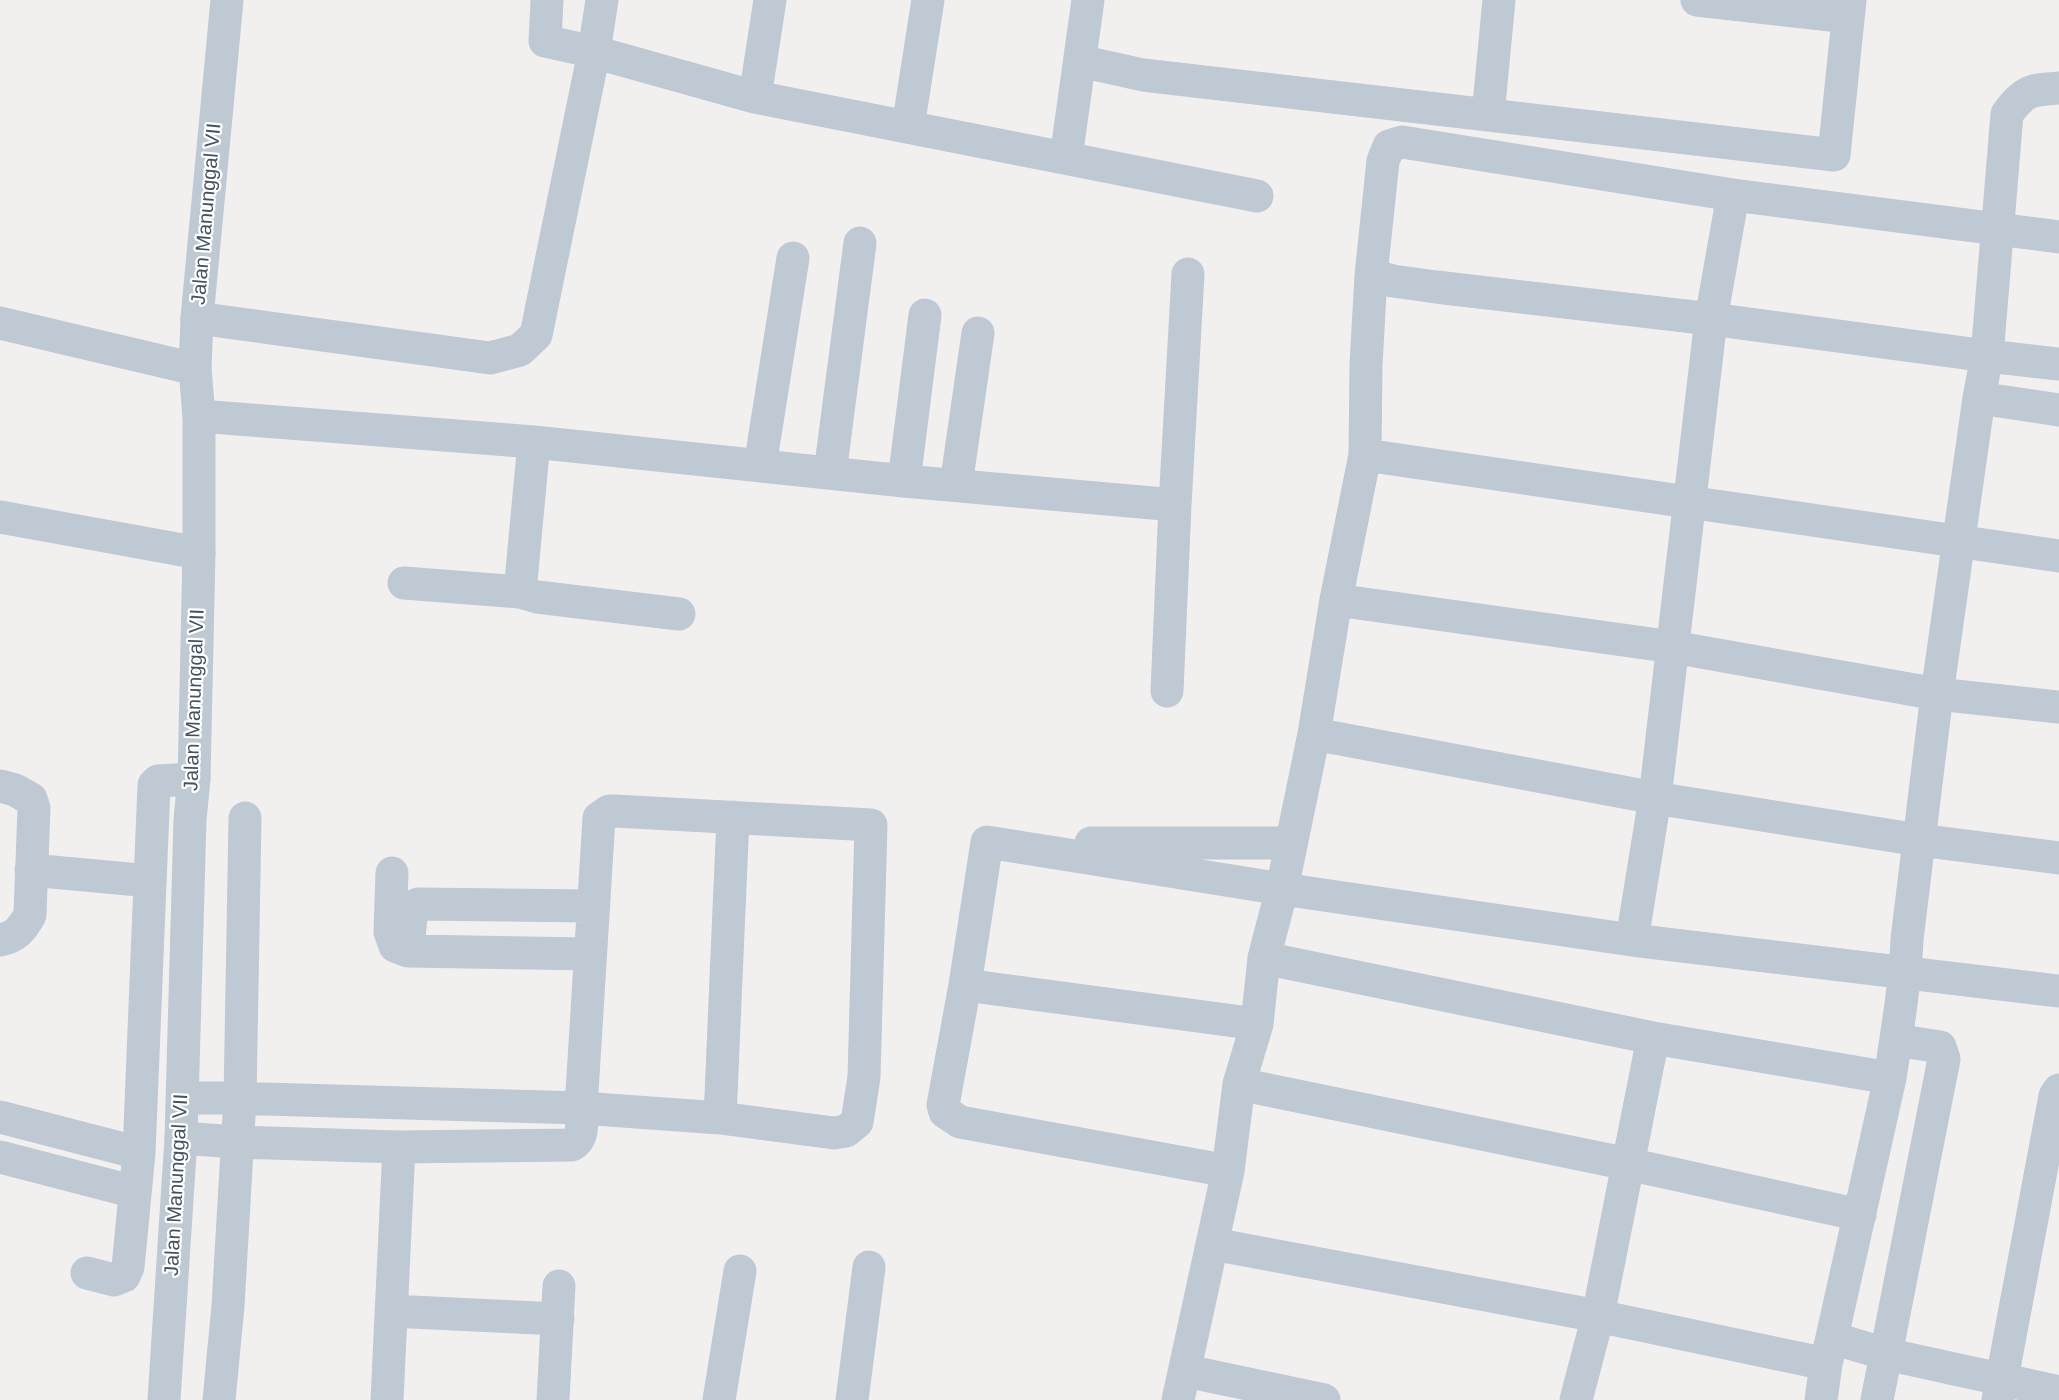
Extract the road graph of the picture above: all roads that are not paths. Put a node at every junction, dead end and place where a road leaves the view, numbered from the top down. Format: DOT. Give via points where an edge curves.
graph roads {
  1 [pos="227,0"];
  2 [pos="547,0"];
  3 [pos="602,0"];
  4 [pos="770,0"];
  5 [pos="928,0"];
  6 [pos="1088,0"];
  7 [pos="1499,0"];
  8 [pos="1697,0"];
  9 [pos="1849,9"];
  10 [pos="594,52"];
  11 [pos="1080,61"];
  12 [pos="2059,88"];
  13 [pos="755,97"];
  14 [pos="1488,115"];
  15 [pos="908,127"];
  16 [pos="1066,158"];
  17 [pos="1733,195"];
  18 [pos="1257,196"];
  19 [pos="1999,229"];
  20 [pos="2059,237"];
  21 [pos="860,243"];
  22 [pos="793,258"];
  23 [pos="1188,274"];
  24 [pos="1371,275"];
  25 [pos="925,315"];
  26 [pos="197,318"];
  27 [pos="1711,320"];
  28 [pos="0,323"];
  29 [pos="978,333"];
  30 [pos="1987,356"];
  31 [pos="2059,364"];
  32 [pos="195,369"];
  33 [pos="1979,398"];
  34 [pos="2059,410"];
  35 [pos="199,416"];
  36 [pos="534,442"];
  37 [pos="1365,455"];
  38 [pos="760,466"];
  39 [pos="830,473"];
  40 [pos="904,481"];
  41 [pos="956,485"];
  42 [pos="1689,501"];
  43 [pos="1175,505"];
  44 [pos="0,517"];
  45 [pos="1959,543"];
  46 [pos="199,553"];
  47 [pos="2059,556"];
  48 [pos="404,583"];
  49 [pos="520,592"];
  50 [pos="1335,600"];
  51 [pos="679,614"];
  52 [pos="1673,647"];
  53 [pos="1167,691"];
  54 [pos="1937,694"];
  55 [pos="2059,706"];
  56 [pos="1314,734"];
  57 [pos="194,779"];
  58 [pos="0,786"];
  59 [pos="1654,798"];
  60 [pos="732,817"];
  61 [pos="245,818"];
  62 [pos="1919,840"];
  63 [pos="987,842"];
  64 [pos="1291,843"];
  65 [pos="2059,858"];
  66 [pos="31,870"];
  67 [pos="392,873"];
  68 [pos="150,881"];
  69 [pos="1282,889"];
  70 [pos="592,906"];
  71 [pos="0,940"];
  72 [pos="1632,940"];
  73 [pos="408,951"];
  74 [pos="590,954"];
  75 [pos="1264,958"];
  76 [pos="1906,973"];
  77 [pos="965,985"];
  78 [pos="2059,991"];
  79 [pos="1257,1024"];
  80 [pos="1653,1038"];
  81 [pos="1896,1040"];
  82 [pos="1890,1078"];
  83 [pos="1239,1084"];
  84 [pos="2059,1090"];
  85 [pos="183,1098"];
  86 [pos="240,1099"];
  87 [pos="581,1108"];
  88 [pos="0,1117"];
  89 [pos="720,1118"];
  90 [pos="181,1138"];
  91 [pos="236,1142"];
  92 [pos="399,1147"];
  93 [pos="139,1153"];
  94 [pos="0,1157"];
  95 [pos="1628,1164"];
  96 [pos="1228,1171"];
  97 [pos="135,1192"];
  98 [pos="1860,1215"];
  99 [pos="1213,1244"];
  100 [pos="869,1267"];
  101 [pos="740,1271"];
  102 [pos="87,1273"];
  103 [pos="559,1286"];
  104 [pos="391,1311"];
  105 [pos="1598,1316"];
  106 [pos="558,1319"];
  107 [pos="1829,1351"];
  108 [pos="1886,1354"];
  109 [pos="1182,1385"];
  110 [pos="2000,1390"];
  111 [pos="2059,1392"];
  112 [pos="164,1400"];
  113 [pos="219,1400"];
  114 [pos="387,1400"];
  115 [pos="553,1400"];
  116 [pos="719,1400"];
  117 [pos="852,1400"];
  118 [pos="1324,1400"];
  119 [pos="1576,1400"];
  120 [pos="1821,1400"];
  121 [pos="1877,1400"];
  1 -- 26 [label="street, Jalan Manunggal VII"];
  2 -- 10 [label="street" via="545,41"];
  3 -- 10 [label="street"];
  4 -- 13 [label="street"];
  5 -- 15 [label="street"];
  6 -- 11 [label="street"];
  7 -- 14 [label="street"];
  8 -- 9 [label="street"];
  9 -- 14 [label="street" via="1833,155"];
  10 -- 13 [label="street"];
  10 -- 26 [label="street" via="536,335 520,350 490,358"];
  11 -- 14 [label="street" via="1143,75"];
  11 -- 16 [label="street"];
  12 -- 19 [label="street" via="2034,90 2019,98 2007,114"];
  13 -- 15 [label="street"];
  15 -- 16 [label="street"];
  16 -- 18 [label="street"];
  17 -- 19 [label="street"];
  17 -- 24 [label="street" via="1402,142 1389,146 1383,161"];
  17 -- 27 [label="street"];
  19 -- 20 [label="street"];
  19 -- 30 [label="street"];
  21 -- 39 [label="street"];
  22 -- 38 [label="street"];
  23 -- 43 [label="street"];
  24 -- 27 [label="street" via="1436,287"];
  24 -- 37 [label="street"];
  25 -- 40 [label="street"];
  26 -- 32 [label="street, Jalan Manunggal VII"];
  27 -- 30 [label="street"];
  27 -- 42 [label="street"];
  28 -- 32 [label="street"];
  29 -- 41 [label="street"];
  30 -- 31 [label="street"];
  30 -- 33 [label="street"];
  32 -- 35 [label="street, Jalan Manunggal VII"];
  33 -- 34 [label="street"];
  33 -- 45 [label="street"];
  35 -- 36 [label="street"];
  35 -- 46 [label="street, Jalan Manunggal VII"];
  36 -- 38 [label="street"];
  36 -- 49 [label="street"];
  37 -- 42 [label="street"];
  37 -- 50 [label="street"];
  38 -- 39 [label="street"];
  39 -- 40 [label="street"];
  40 -- 41 [label="street"];
  41 -- 43 [label="street"];
  42 -- 45 [label="street"];
  42 -- 52 [label="street"];
  43 -- 53 [label="street"];
  44 -- 46 [label="street"];
  45 -- 47 [label="street"];
  45 -- 54 [label="street"];
  46 -- 57 [label="street, Jalan Manunggal VII"];
  48 -- 49 [label="street"];
  49 -- 51 [label="street"];
  50 -- 52 [label="street"];
  50 -- 56 [label="street"];
  52 -- 54 [label="street"];
  52 -- 59 [label="street"];
  54 -- 55 [label="street"];
  54 -- 62 [label="street"];
  56 -- 59 [label="street"];
  56 -- 64 [label="street"];
  57 -- 68 [label="street" via="158,781 154,785"];
  57 -- 85 [label="street, Jalan Manunggal VII"];
  58 -- 66 [label="street" via="31,799"];
  59 -- 62 [label="street"];
  59 -- 72 [label="street"];
  60 -- 70 [label="street" via="603,814 598,824"];
  60 -- 89 [label="street"];
  60 -- 89 [label="street" via="871,825 864,1077 857,1122 846,1131 834,1133"];
  61 -- 86 [label="street"];
  62 -- 65 [label="street"];
  62 -- 76 [label="street"];
  63 -- 64 [label="street"];
  63 -- 69 [label="street"];
  63 -- 77 [label="street"];
  64 -- 69 [label="street"];
  66 -- 68 [label="street"];
  66 -- 71 [label="street" via="30,915 12,938"];
  67 -- 73 [label="street" via="390,932 395,946"];
  68 -- 93 [label="street"];
  69 -- 72 [label="street"];
  69 -- 75 [label="street"];
  70 -- 73 [label="street" via="418,904 412,907"];
  70 -- 74 [label="street"];
  72 -- 76 [label="street"];
  73 -- 74 [label="street"];
  74 -- 87 [label="street"];
  75 -- 79 [label="street"];
  75 -- 80 [label="street"];
  76 -- 78 [label="street"];
  76 -- 81 [label="street"];
  77 -- 79 [label="street"];
  77 -- 96 [label="street" via="942,1105 954,1119"];
  79 -- 83 [label="street"];
  80 -- 82 [label="street"];
  80 -- 95 [label="street"];
  81 -- 82 [label="street"];
  81 -- 108 [label="street" via="1940,1047 1944,1059"];
  82 -- 98 [label="street"];
  83 -- 95 [label="street"];
  83 -- 96 [label="street"];
  84 -- 110 [label="street"];
  85 -- 86 [label="street"];
  85 -- 90 [label="street, Jalan Manunggal VII"];
  86 -- 87 [label="street"];
  86 -- 91 [label="street"];
  87 -- 89 [label="street"];
  87 -- 92 [label="street" via="582,1134 572,1145"];
  88 -- 93 [label="street"];
  90 -- 91 [label="street"];
  90 -- 112 [label="street, Jalan Manunggal VII"];
  91 -- 92 [label="street"];
  91 -- 113 [label="street"];
  92 -- 104 [label="street"];
  93 -- 97 [label="street"];
  94 -- 97 [label="street"];
  95 -- 98 [label="street"];
  95 -- 105 [label="street"];
  96 -- 99 [label="street"];
  97 -- 102 [label="street" via="124,1276 114,1280"];
  98 -- 107 [label="street"];
  99 -- 105 [label="street"];
  99 -- 109 [label="street"];
  100 -- 117 [label="street"];
  101 -- 116 [label="street"];
  103 -- 106 [label="street"];
  104 -- 106 [label="street"];
  104 -- 114 [label="street"];
  105 -- 107 [label="street"];
  105 -- 119 [label="street"];
  106 -- 115 [label="street"];
  107 -- 108 [label="street"];
  107 -- 120 [label="street"];
  108 -- 110 [label="street"];
  108 -- 121 [label="street"];
  109 -- 118 [label="street"];
  110 -- 111 [label="street"];
}
